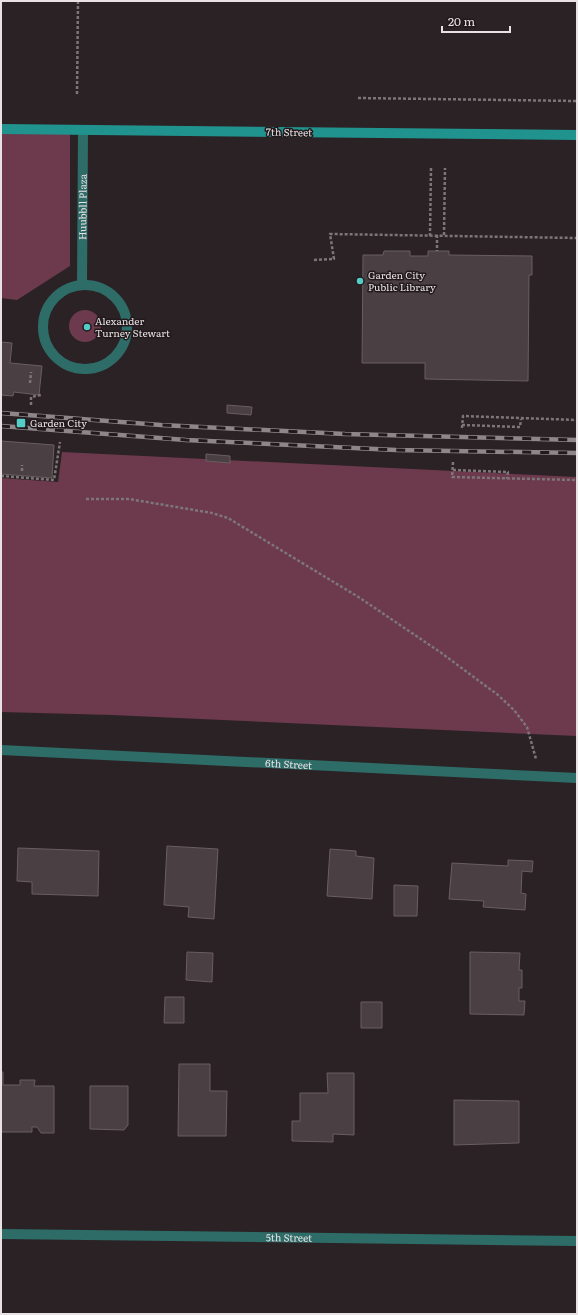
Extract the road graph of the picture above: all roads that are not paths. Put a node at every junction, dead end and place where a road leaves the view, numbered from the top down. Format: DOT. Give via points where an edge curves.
graph roads {
  1 [pos="1,129"];
  2 [pos="82,130"];
  3 [pos="577,135"];
  4 [pos="82,285"];
  5 [pos="1,750"];
  6 [pos="577,778"];
  7 [pos="1,1234"];
  8 [pos="577,1241"];
  1 -- 2 [label="street, 7th Street"];
  2 -- 3 [label="street, 7th Street"];
  2 -- 4 [label="street, Huubbll Plaza"];
  4 -- 4 [label="street" via="69,288 57,296 48,306 43,326 48,347 56,358 81,369 95,368 108,362 118,353 125,341 128,327 119,301 109,292 96,286"];
  5 -- 6 [label="street, 6th Street"];
  7 -- 8 [label="street, 5th Street"];
}
